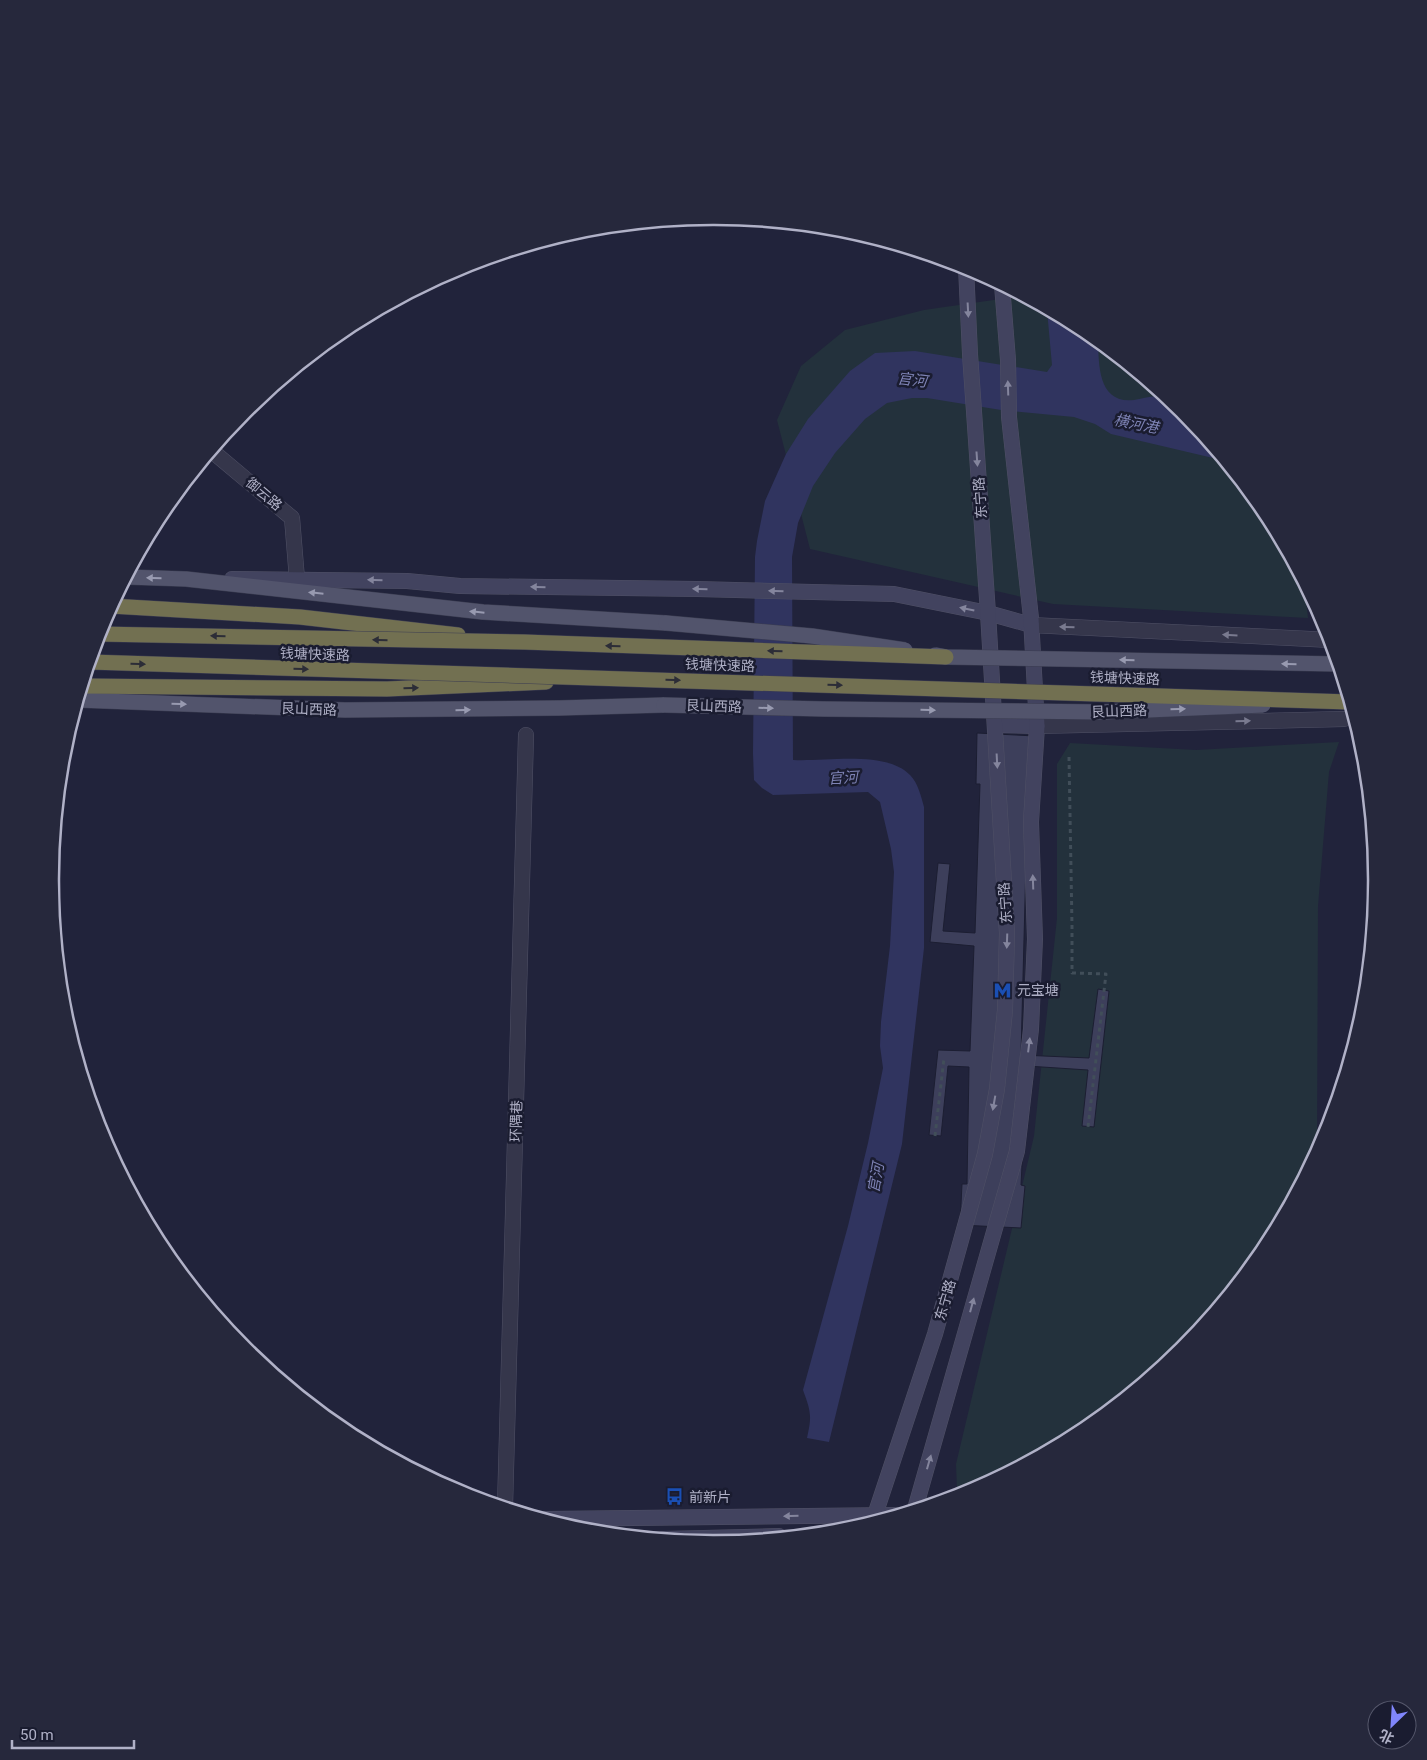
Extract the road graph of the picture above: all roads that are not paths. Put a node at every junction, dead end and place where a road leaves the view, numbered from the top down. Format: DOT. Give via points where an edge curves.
graph roads {
  1 [pos="966,276"];
  2 [pos="1003,293"];
  3 [pos="216,454"];
  4 [pos="133,577"];
  5 [pos="186,579"];
  6 [pos="297,579"];
  7 [pos="119,606"];
  8 [pos="988,613"];
  9 [pos="1031,625"];
  10 [pos="107,634"];
  11 [pos="1322,640"];
  12 [pos="524,642"];
  13 [pos="946,657"];
  14 [pos="96,662"];
  15 [pos="1332,664"];
  16 [pos="638,678"];
  17 [pos="88,686"];
  18 [pos="84,700"];
  19 [pos="1343,702"];
  20 [pos="1343,702"];
  21 [pos="1344,719"];
  22 [pos="995,725"];
  23 [pos="1037,726"];
  24 [pos="526,735"];
  25 [pos="505,1501"];
  26 [pos="918,1502"];
  27 [pos="876,1514"];
  28 [pos="573,1519"];
  29 [pos="854,1519"];
  1 -- 8 [label="main road, 东宁路, one-way"];
  9 -- 2 [label="main road, 东宁路, one-way" via="1009,417"];
  3 -- 6 [label="street, 御云路" via="292,518"];
  5 -- 4 [label="main road, one-way"];
  5 -- 6 [label="main road"];
  13 -- 5 [label="main road, one-way, bridge" via="812,636 483,612"];
  8 -- 6 [label="main road, one-way" via="894,594 460,586 407,581"];
  7 -- 12 [label="highway, bridge" via="300,617"];
  8 -- 9 [label="main road"];
  8 -- 22 [label="main road, 东宁路"];
  11 -- 9 [label="street, one-way"];
  9 -- 23 [label="main road, 东宁路"];
  12 -- 10 [label="highway, 钱塘快速路, one-way, bridge"];
  13 -- 12 [label="highway, 钱塘快速路, one-way, bridge"];
  15 -- 13 [label="main road, one-way, bridge"];
  14 -- 16 [label="highway, 钱塘快速路, one-way, bridge"];
  17 -- 16 [label="highway, one-way, bridge" via="387,689"];
  16 -- 19 [label="highway, 钱塘快速路, one-way, bridge"];
  18 -- 20 [label="main road, 艮山西路, one-way, bridge" via="345,710 664,705 1102,712"];
  23 -- 21 [label="street, 艮山西路, one-way"];
  22 -- 23 [label="main road"];
  22 -- 27 [label="main road, 东宁路, one-way" via="1007,933 1005,1010 997,1089 985,1154 935,1334"];
  26 -- 23 [label="main road, 东宁路, one-way" via="1017,1151 1031,1020 1035,940 1031,822"];
  24 -- 25 [label="street, 环隅巷"];
  29 -- 28 [label="main road, one-way"];
}
